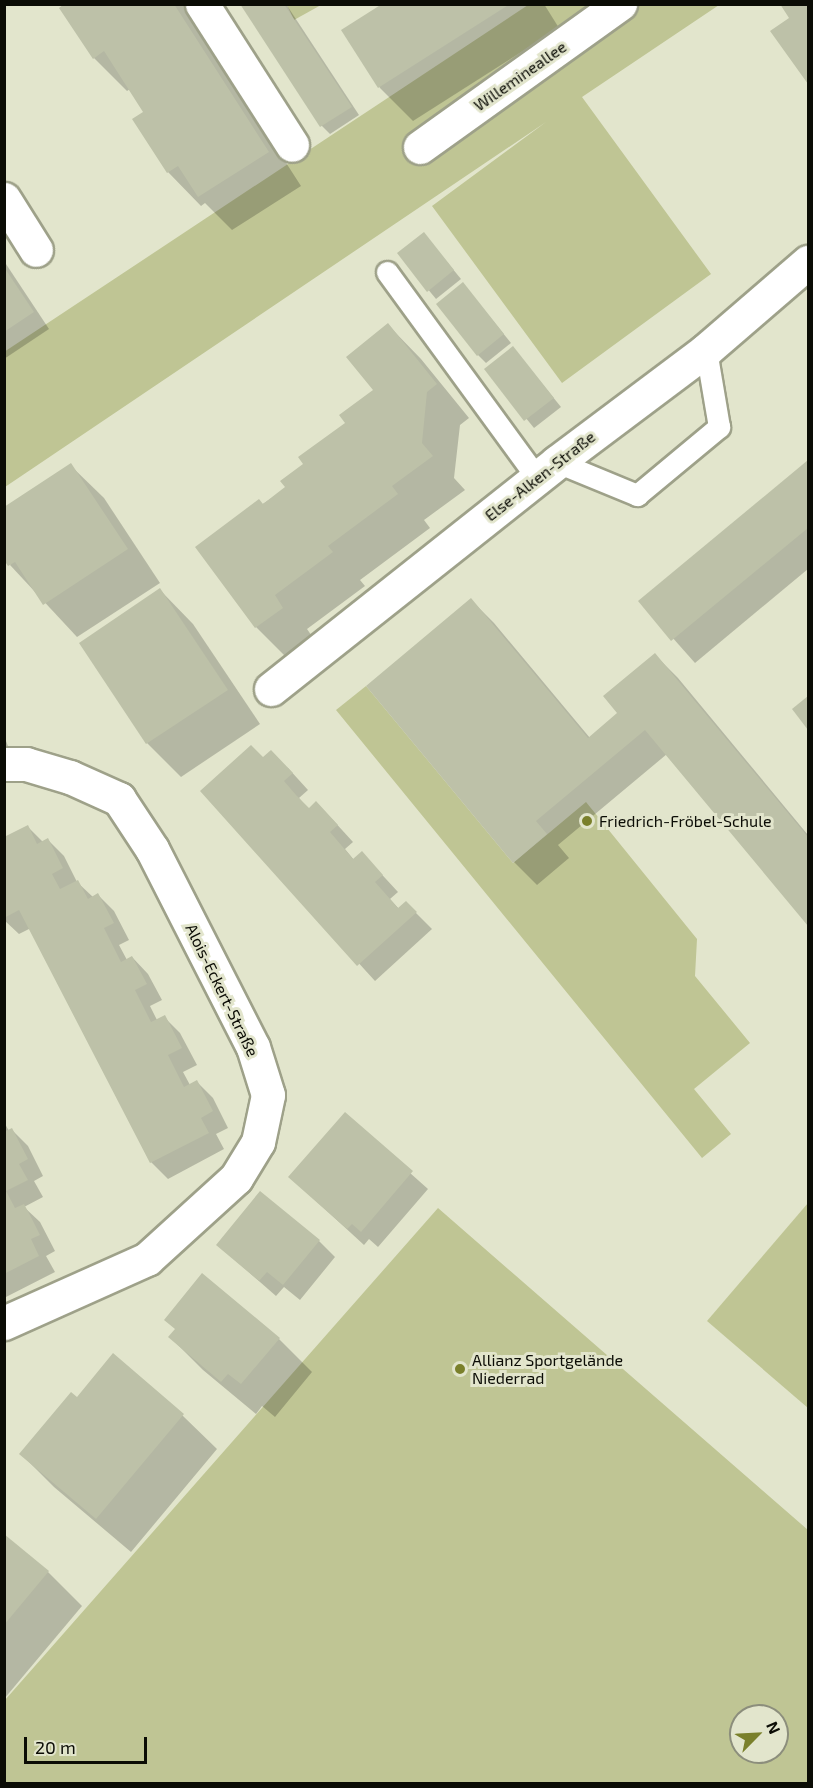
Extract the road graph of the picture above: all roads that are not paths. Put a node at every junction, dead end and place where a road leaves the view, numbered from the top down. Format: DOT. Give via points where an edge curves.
graph roads {
  1 [pos="202,4"];
  2 [pos="620,4"];
  3 [pos="292,144"];
  4 [pos="420,147"];
  5 [pos="4,199"];
  6 [pos="36,250"];
  7 [pos="808,262"];
  8 [pos="387,272"];
  9 [pos="706,350"];
  10 [pos="547,470"];
  11 [pos="271,689"];
  12 [pos="4,764"];
  13 [pos="4,1323"];
  1 -- 3 [label="street"];
  2 -- 4 [label="street, Willemineallee"];
  5 -- 6 [label="street"];
  7 -- 9 [label="street, Else-Alken-Straße"];
  8 -- 10 [label="lane"];
  9 -- 10 [label="street, Else-Alken-Straße"];
  9 -- 10 [label="lane" via="719,427 637,495"];
  10 -- 11 [label="street, Else-Alken-Straße"];
  12 -- 13 [label="street, Alois-Eckert-Straße" via="26,764 70,777 119,799 152,849 253,1047 268,1095 258,1142 236,1178 147,1258"];
}
